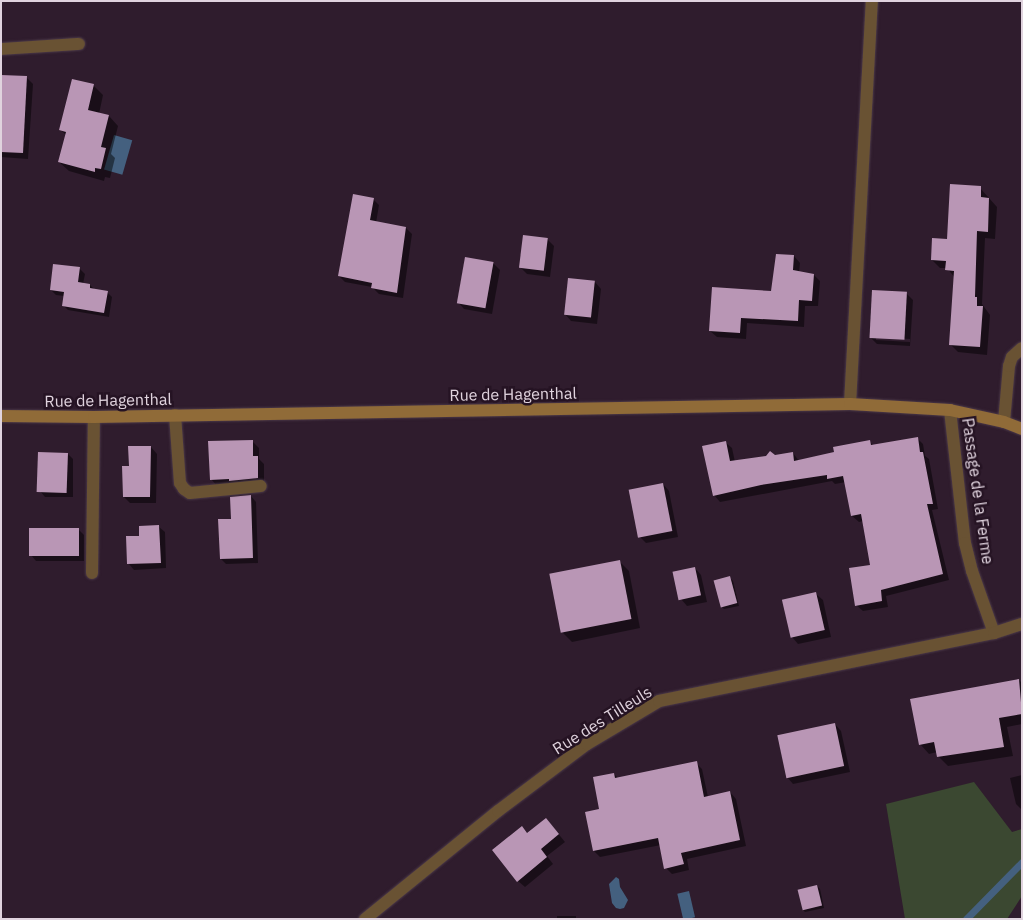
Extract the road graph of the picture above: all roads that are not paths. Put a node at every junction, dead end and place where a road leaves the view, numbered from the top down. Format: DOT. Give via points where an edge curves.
graph roads {
  1 [pos="872,1"];
  2 [pos="79,44"];
  3 [pos="1,49"];
  4 [pos="1022,348"];
  5 [pos="850,404"];
  6 [pos="950,410"];
  7 [pos="175,414"];
  8 [pos="1,416"];
  9 [pos="94,417"];
  10 [pos="1004,422"];
  11 [pos="1022,429"];
  12 [pos="261,486"];
  13 [pos="92,573"];
  14 [pos="1022,624"];
  15 [pos="994,633"];
  16 [pos="365,919"];
  1 -- 5 [label="street"];
  2 -- 3 [label="street"];
  4 -- 10 [label="street" via="1012,357 1009,366"];
  5 -- 6 [label="street, Rue de Hagenthal"];
  5 -- 7 [label="street, Rue de Hagenthal"];
  6 -- 10 [label="street, Rue de Hagenthal"];
  6 -- 15 [label="street, Passage de la Ferme" via="965,543"];
  7 -- 9 [label="street, Rue de Hagenthal"];
  7 -- 12 [label="street" via="180,482 184,489 190,493"];
  8 -- 9 [label="street, Rue de Hagenthal"];
  9 -- 13 [label="street"];
  10 -- 11 [label="street, Rue de Hagenthal"];
  14 -- 15 [label="street, Rue des Tilleuls"];
  15 -- 16 [label="street, Rue des Tilleuls" via="660,701 587,744"];
}
